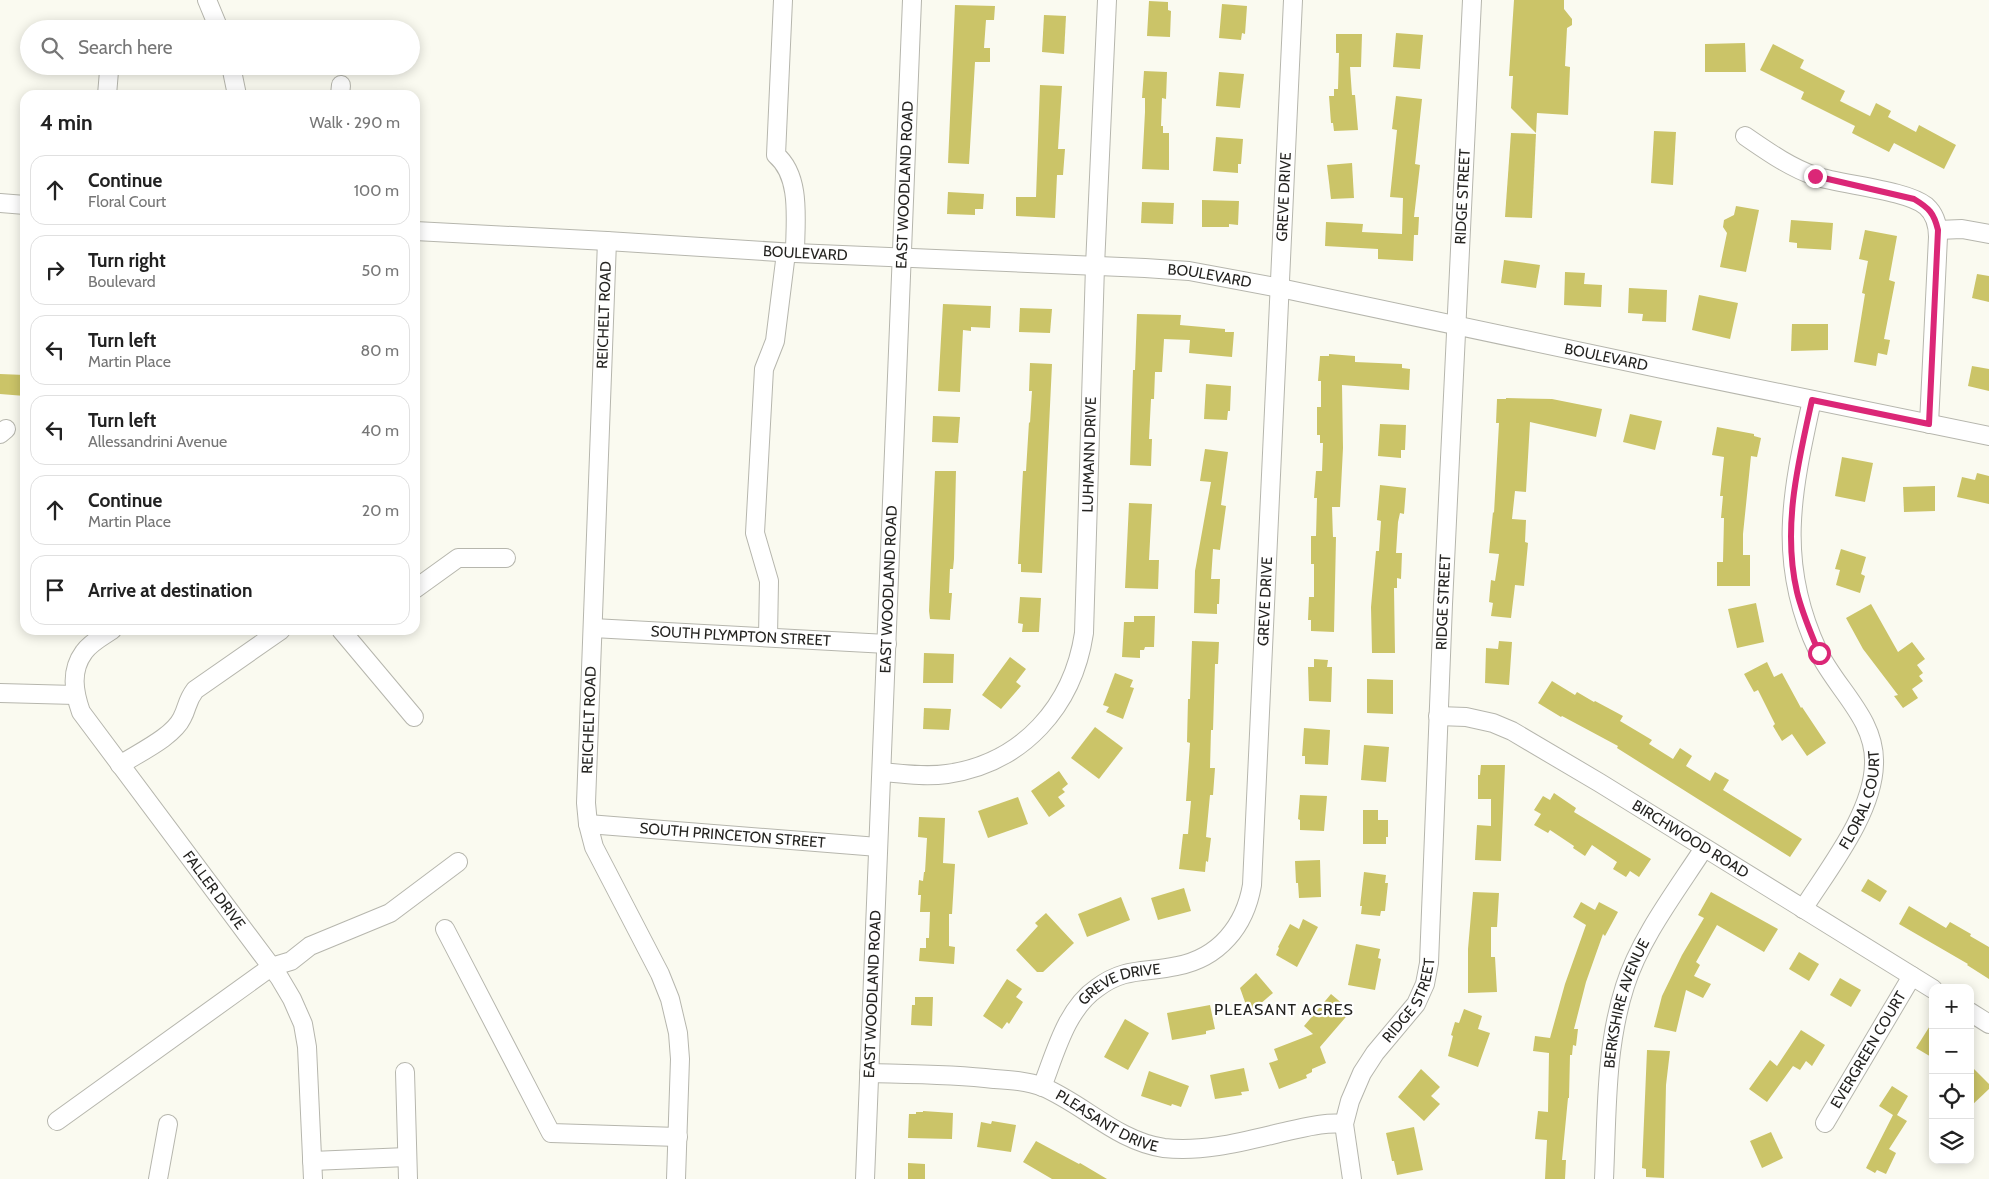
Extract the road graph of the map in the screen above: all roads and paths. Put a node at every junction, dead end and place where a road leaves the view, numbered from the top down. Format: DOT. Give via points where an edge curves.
graph roads {
  1 [pos="207,0"];
  2 [pos="783,0"];
  3 [pos="912,0"];
  4 [pos="1107,0"];
  5 [pos="1294,0"];
  6 [pos="1472,0"];
  7 [pos="215,20"];
  8 [pos="109,75"];
  9 [pos="233,75"];
  10 [pos="107,90"];
  11 [pos="236,90"];
  12 [pos="1745,136"];
  13 [pos="0,203"];
  14 [pos="20,205"];
  15 [pos="1938,230"];
  16 [pos="420,231"];
  17 [pos="1989,234"];
  18 [pos="607,241"];
  19 [pos="791,253"];
  20 [pos="902,258"];
  21 [pos="1095,266"];
  22 [pos="1280,288"];
  23 [pos="1456,324"];
  24 [pos="1812,400"];
  25 [pos="1929,424"];
  26 [pos="1989,436"];
  27 [pos="506,558"];
  28 [pos="420,585"];
  29 [pos="593,628"];
  30 [pos="105,635"];
  31 [pos="274,635"];
  32 [pos="352,635"];
  33 [pos="768,637"];
  34 [pos="887,644"];
  35 [pos="0,693"];
  36 [pos="75,695"];
  37 [pos="414,716"];
  38 [pos="1438,716"];
  39 [pos="120,765"];
  40 [pos="882,772"];
  41 [pos="588,824"];
  42 [pos="878,847"];
  43 [pos="1704,848"];
  44 [pos="458,862"];
  45 [pos="1803,909"];
  46 [pos="445,929"];
  47 [pos="271,967"];
  48 [pos="1912,976"];
  49 [pos="1929,987"];
  50 [pos="1974,1015"];
  51 [pos="1989,1024"];
  52 [pos="405,1072"];
  53 [pos="869,1074"];
  54 [pos="1042,1087"];
  55 [pos="57,1121"];
  56 [pos="1825,1123"];
  57 [pos="168,1124"];
  58 [pos="1344,1124"];
  59 [pos="678,1137"];
  60 [pos="407,1156"];
  61 [pos="312,1161"];
  62 [pos="158,1179"];
  63 [pos="313,1179"];
  64 [pos="408,1179"];
  65 [pos="676,1179"];
  66 [pos="865,1179"];
  67 [pos="1352,1179"];
  68 [pos="1604,1179"];
  1 -- 7 [label="street"];
  2 -- 19 [label="street" via="776,155 783,161 792,182"];
  3 -- 20 [label="street, EAST WOODLAND ROAD"];
  4 -- 21 [label="street, LUHMANN DRIVE"];
  5 -- 22 [label="street, GREVE DRIVE"];
  6 -- 23 [label="street, RIDGE STREET"];
  8 -- 10 [label="street"];
  9 -- 11 [label="street"];
  12 -- 15 [label="street" via="1794,168 1815,176 1914,199 1935,216"];
  13 -- 14 [label="street"];
  15 -- 17 [label="street" via="1962,229"];
  15 -- 25 [label="street"];
  16 -- 18 [label="street, BOULEVARD"];
  18 -- 19 [label="street, BOULEVARD"];
  18 -- 29 [label="street, REICHELT ROAD"];
  19 -- 20 [label="street, BOULEVARD"];
  19 -- 33 [label="street" via="775,342 764,369 755,533 769,581"];
  20 -- 21 [label="street, BOULEVARD"];
  20 -- 34 [label="street, EAST WOODLAND ROAD"];
  21 -- 22 [label="street, BOULEVARD" via="1189,271"];
  21 -- 40 [label="street, LUHMANN DRIVE" via="1084,633 1072,677 1064,696 1042,726 997,758 967,770 945,774"];
  22 -- 23 [label="street, BOULEVARD"];
  22 -- 54 [label="street, GREVE DRIVE" via="1249,902 1231,935 1200,959 1177,966 1122,974 1087,996 1064,1032"];
  23 -- 24 [label="street, BOULEVARD"];
  23 -- 38 [label="street, RIDGE STREET"];
  24 -- 25 [label="street, BOULEVARD"];
  24 -- 45 [label="street, FLORAL COURT" via="1792,506 1791,544 1797,591 1819,653 1861,715 1874,750 1874,765 1871,792 1862,815"];
  25 -- 26 [label="street, BOULEVARD"];
  27 -- 28 [label="street" via="458,558"];
  29 -- 33 [label="street, SOUTH PLYMPTON STREET"];
  29 -- 41 [label="street, REICHELT ROAD" via="586,803"];
  30 -- 36 [label="street" via="84,651 77,665"];
  31 -- 39 [label="street" via="195,690 174,730"];
  32 -- 37 [label="street"];
  33 -- 34 [label="street, SOUTH PLYMPTON STREET"];
  34 -- 40 [label="street, EAST WOODLAND ROAD"];
  35 -- 36 [label="street"];
  36 -- 39 [label="street, FALLER DRIVE" via="81,712"];
  38 -- 43 [label="street, BIRCHWOOD ROAD" via="1466,717 1512,731"];
  38 -- 58 [label="street, RIDGE STREET" via="1429,963 1425,984 1416,1004 1362,1073"];
  39 -- 47 [label="street, FALLER DRIVE"];
  40 -- 42 [label="street, EAST WOODLAND ROAD"];
  41 -- 42 [label="street, SOUTH PRINCETON STREET"];
  41 -- 59 [label="street, REICHELT ROAD" via="594,847 670,999 680,1059"];
  42 -- 53 [label="street, EAST WOODLAND ROAD"];
  43 -- 45 [label="street, BIRCHWOOD ROAD"];
  43 -- 68 [label="street, BERKSHIRE AVENUE" via="1658,920 1625,985 1614,1029"];
  44 -- 47 [label="street" via="390,913 310,946 291,960"];
  45 -- 48 [label="street, BIRCHWOOD ROAD"];
  46 -- 59 [label="street" via="550,1133"];
  47 -- 55 [label="street"];
  47 -- 61 [label="street, FALLER DRIVE" via="292,999 303,1024"];
  48 -- 49 [label="street, BIRCHWOOD ROAD"];
  48 -- 56 [label="street, EVERGREEN COURT"];
  50 -- 51 [label="street"];
  52 -- 60 [label="street"];
  53 -- 54 [label="street, PLEASANT DRIVE" via="976,1077"];
  53 -- 66 [label="street, EAST WOODLAND ROAD"];
  54 -- 58 [label="street, PLEASANT DRIVE" via="1120,1133 1163,1148 1196,1148 1325,1123"];
  57 -- 62 [label="street"];
  58 -- 67 [label="street, RIDGE STREET"];
  59 -- 65 [label="street, REICHELT ROAD"];
  60 -- 61 [label="street"];
  60 -- 64 [label="street"];
  61 -- 63 [label="street, FALLER DRIVE"];
}
